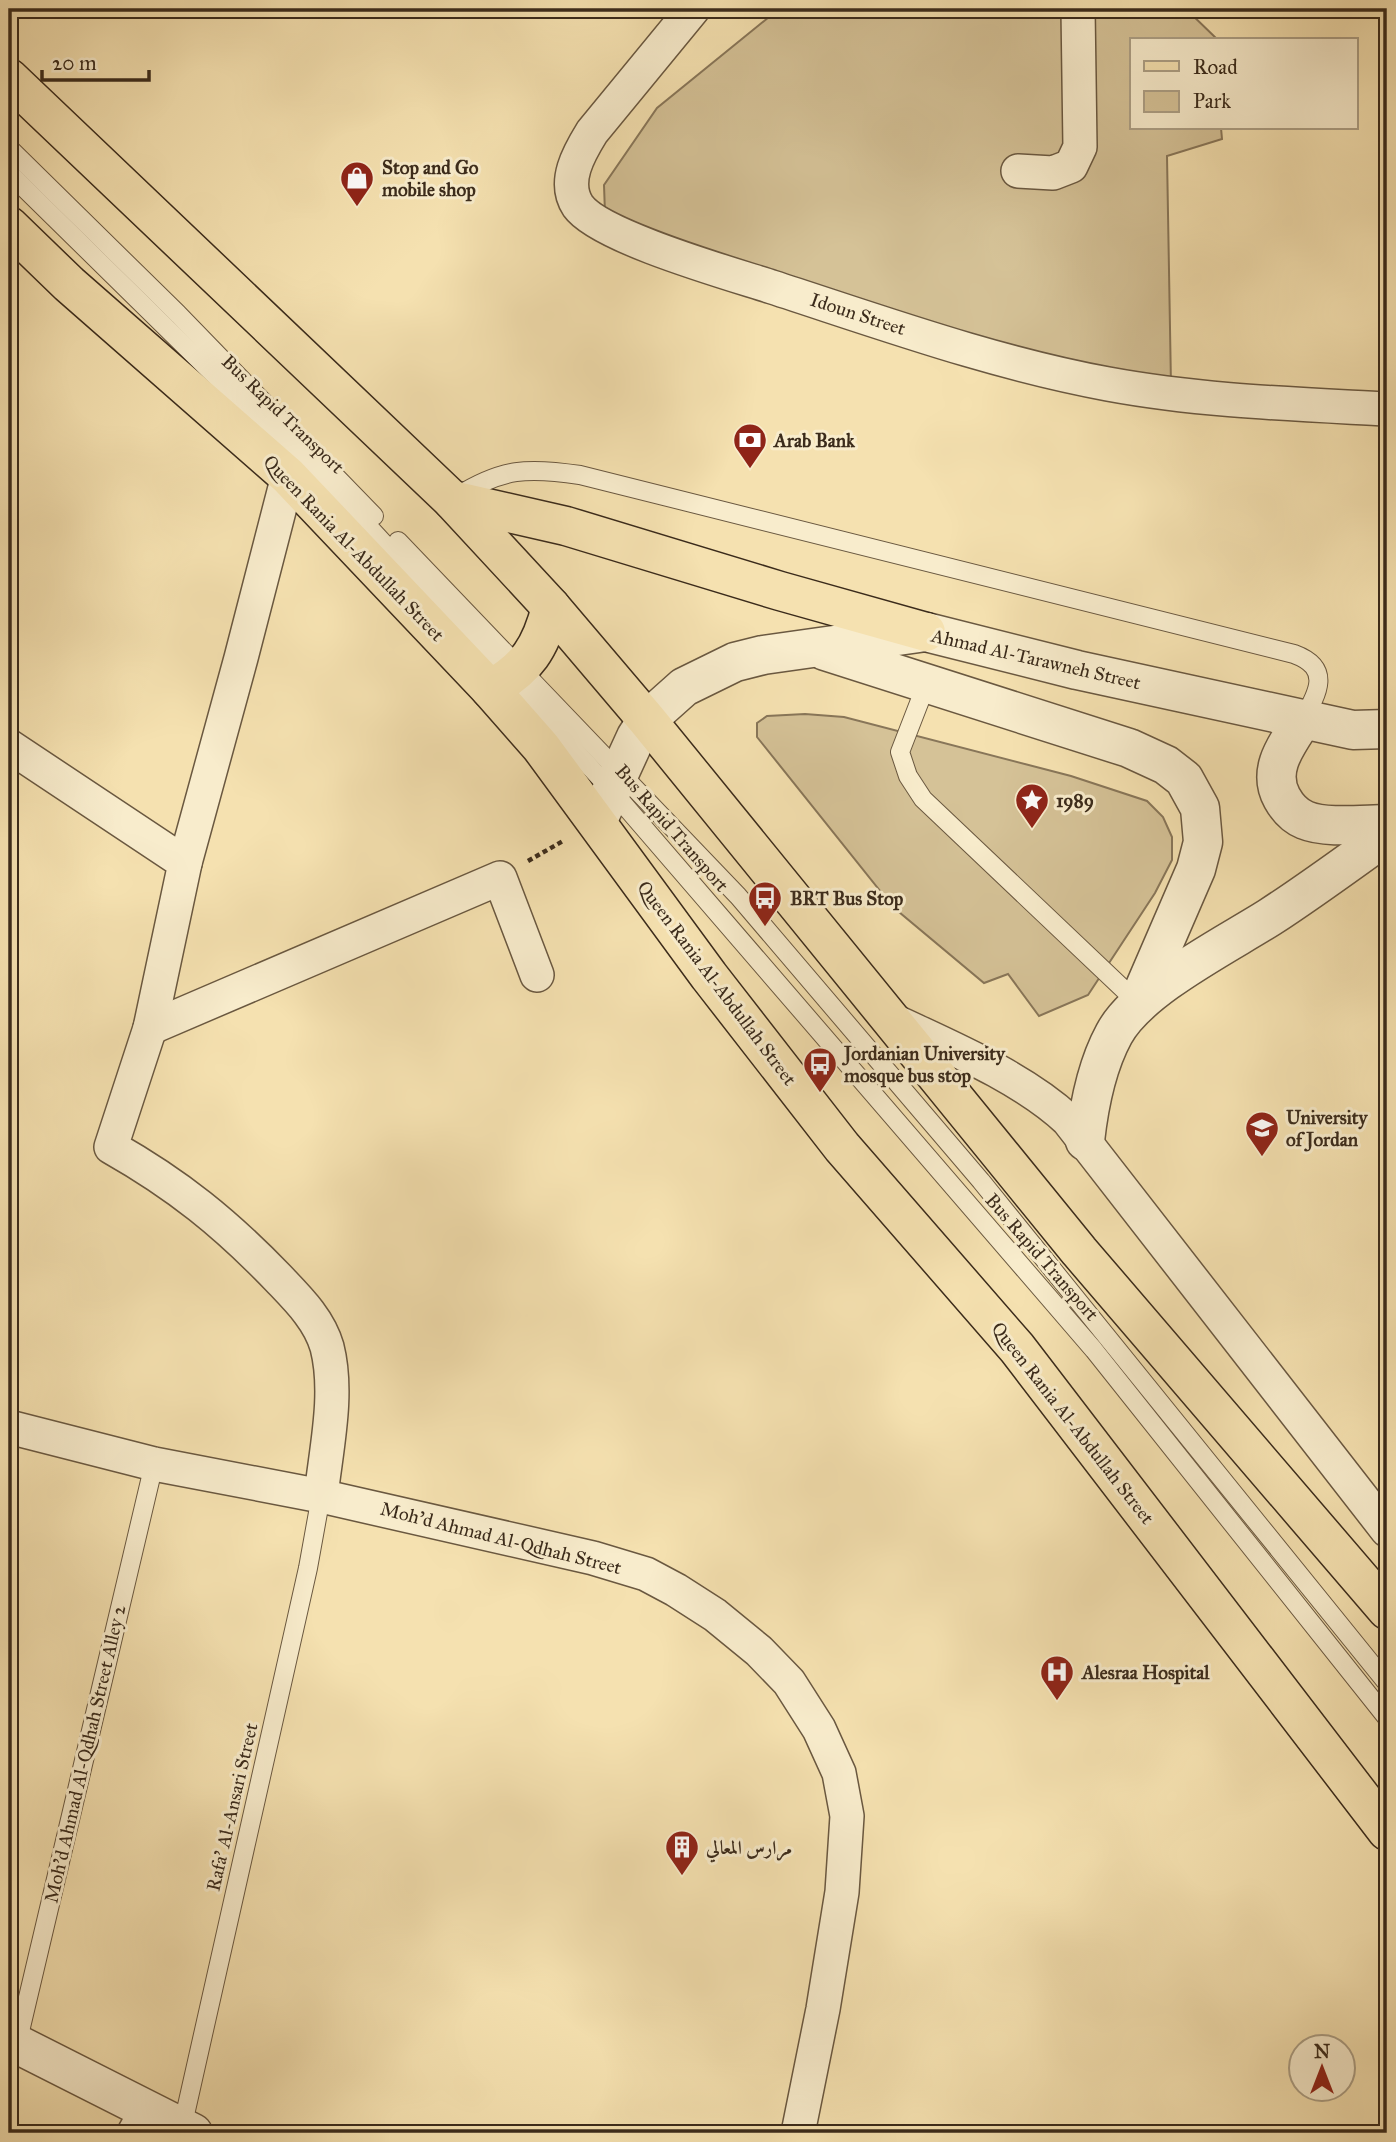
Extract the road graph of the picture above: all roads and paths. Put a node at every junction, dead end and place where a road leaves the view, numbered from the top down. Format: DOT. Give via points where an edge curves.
graph roads {
  1 [pos="693,9"];
  2 [pos="1078,9"];
  3 [pos="9,78"];
  4 [pos="9,148"];
  5 [pos="1018,171"];
  6 [pos="9,173"];
  7 [pos="9,226"];
  8 [pos="1387,409"];
  9 [pos="288,476"];
  10 [pos="453,500"];
  11 [pos="551,607"];
  12 [pos="926,632"];
  13 [pos="814,647"];
  14 [pos="506,679"];
  15 [pos="926,684"];
  16 [pos="1303,719"];
  17 [pos="647,720"];
  18 [pos="1387,729"];
  19 [pos="9,746"];
  20 [pos="610,796"];
  21 [pos="1387,824"];
  22 [pos="1387,835"];
  23 [pos="185,863"];
  24 [pos="500,878"];
  25 [pos="537,975"];
  26 [pos="1138,1003"];
  27 [pos="889,1018"];
  28 [pos="150,1028"];
  29 [pos="1085,1141"];
  30 [pos="9,1427"];
  31 [pos="154,1464"];
  32 [pos="321,1496"];
  33 [pos="1387,1530"];
  34 [pos="1387,1610"];
  35 [pos="1387,1683"];
  36 [pos="1387,1718"];
  37 [pos="1387,1830"];
  38 [pos="13,2042"];
  39 [pos="140,2121"];
  40 [pos="188,2130"];
  41 [pos="798,2133"];
  1 -- 8 [label="street, Idoun Street" via="578,154 572,181 578,205 612,230 730,273 1038,369 1188,396"];
  2 -- 5 [label="street" via="1080,147 1071,166 1053,173"];
  3 -- 10 [label="main road"];
  4 -- 14 [label="lane, Bus Rapid Transport" via="197,334"];
  6 -- 14 [label="lane, Bus Rapid Transport" via="367,525"];
  7 -- 9 [label="main road, Queen Rania Al-Abdullah Street"];
  9 -- 14 [label="main road, Queen Rania Al-Abdullah Street"];
  9 -- 23 [label="street"];
  10 -- 11 [label="main road"];
  10 -- 12 [label="main road" via="566,526"];
  10 -- 16 [label="lane" via="481,481 513,471 580,475 1294,654 1314,667 1319,679 1319,692"];
  11 -- 14 [label="main road" via="535,651"];
  11 -- 17 [label="main road"];
  12 -- 13 [label="street, Ahmad Al-Tarawneh Street"];
  12 -- 16 [label="street, Ahmad Al-Tarawneh Street"];
  13 -- 15 [label="street"];
  13 -- 17 [label="street, Ahmad Al-Tarawneh Street" via="763,655 714,671 684,687"];
  14 -- 20 [label="lane, Bus Rapid Transport"];
  14 -- 20 [label="main road, Queen Rania Al-Abdullah Street" via="541,747"];
  15 -- 26 [label="lane" via="900,752 923,799"];
  15 -- 26 [label="street" via="1129,748 1184,779 1200,808 1203,842 1196,869"];
  16 -- 18 [label="street, Ahmad Al-Tarawneh Street" via="1353,730"];
  16 -- 21 [label="street" via="1282,752 1275,775 1287,807 1305,820 1324,824"];
  17 -- 20 [label="street, Ahmad Al-Tarawneh Street"];
  17 -- 27 [label="main road"];
  19 -- 23 [label="street"];
  20 -- 24 [label="path"];
  20 -- 35 [label="lane, Bus Rapid Transport" via="738,896 981,1181"];
  20 -- 36 [label="lane, Bus Rapid Transport" via="1094,1350"];
  20 -- 37 [label="main road, Queen Rania Al-Abdullah Street" via="709,976 842,1147 1017,1348"];
  22 -- 26 [label="street"];
  23 -- 28 [label="street"];
  24 -- 25 [label="street"];
  24 -- 28 [label="street"];
  26 -- 29 [label="street" via="1114,1033 1100,1067"];
  27 -- 29 [label="street" via="970,1057 1051,1104"];
  27 -- 34 [label="main road" via="1079,1251"];
  28 -- 32 [label="street" via="111,1146 183,1191 216,1218 320,1327 331,1376"];
  29 -- 33 [label="street"];
  30 -- 31 [label="street, Moh'd Ahmad Al-Qdhah Street"];
  31 -- 32 [label="street, Moh'd Ahmad Al-Qdhah Street"];
  31 -- 38 [label="lane, Moh'd Ahmad Al-Qdhah Street Alley 2"];
  32 -- 40 [label="lane, Rafa' Al-Ansari Street"];
  32 -- 41 [label="street, Moh'd Ahmad Al-Qdhah Street" via="528,1542 646,1574 715,1615 789,1682 819,1729 839,1773 847,1816 838,1918"];
  38 -- 39 [label="street"];
  39 -- 40 [label="street"];
}
